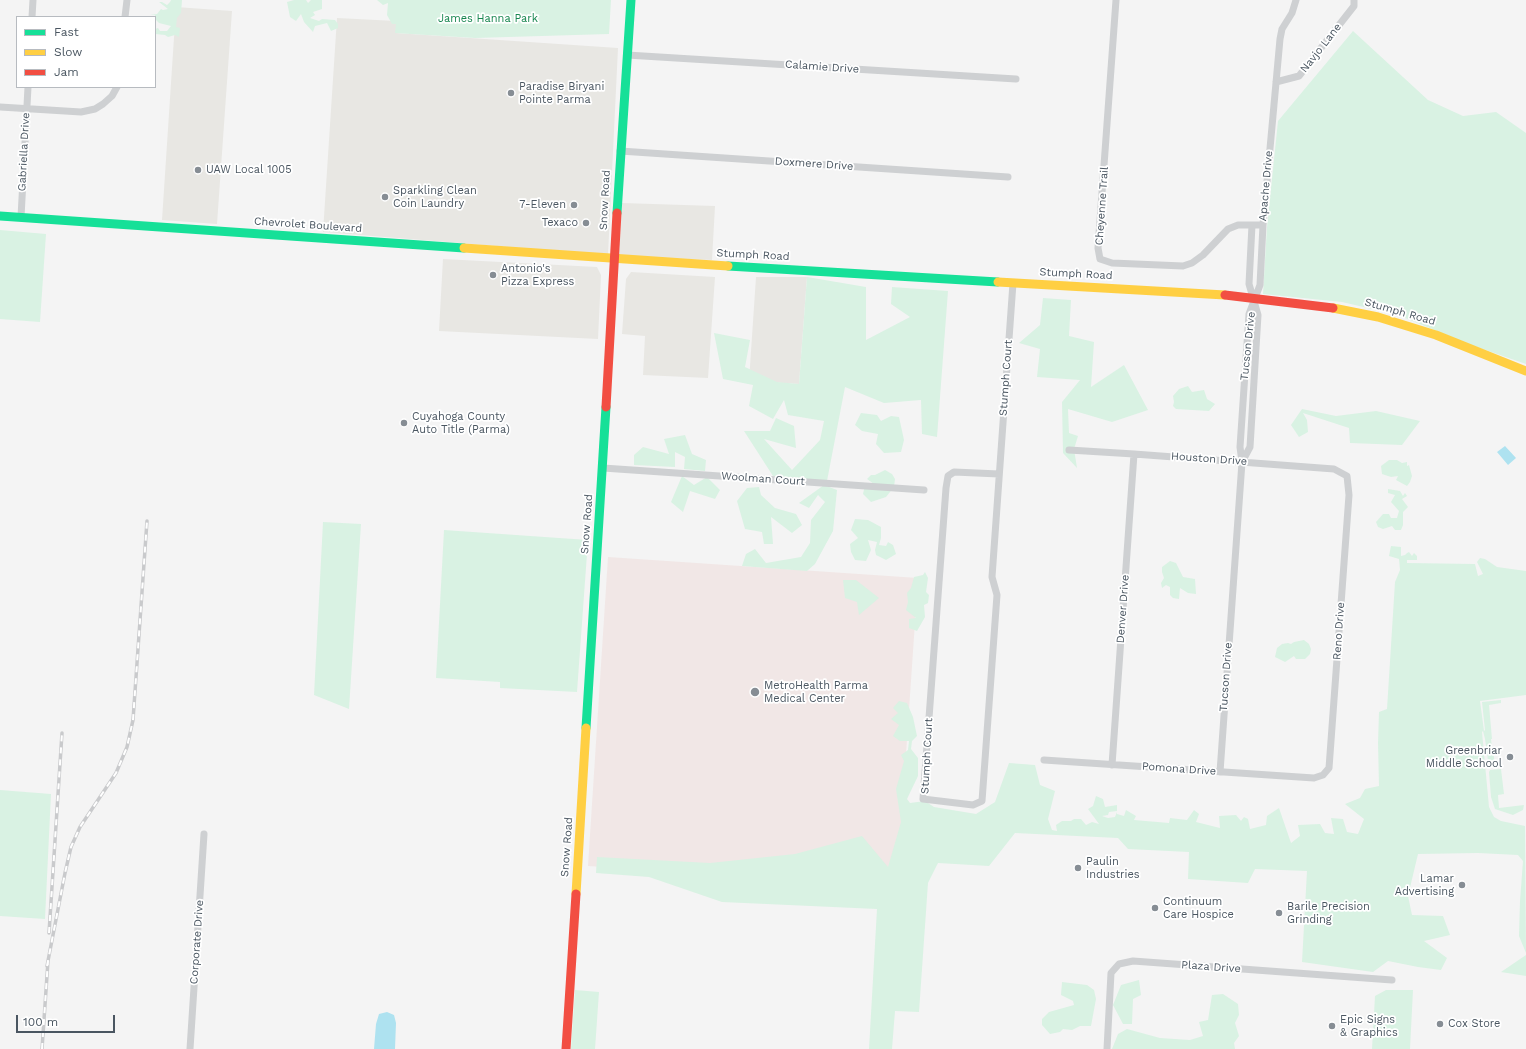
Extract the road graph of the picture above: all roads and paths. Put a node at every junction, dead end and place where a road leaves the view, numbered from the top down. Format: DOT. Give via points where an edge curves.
graph roads {
  1 [pos="33,0"];
  2 [pos="126,0"];
  3 [pos="631,0"];
  4 [pos="1116,0"];
  5 [pos="1296,0"];
  6 [pos="1354,0"];
  7 [pos="32,16"];
  8 [pos="125,16"];
  9 [pos="627,55"];
  10 [pos="1016,79"];
  11 [pos="1276,82"];
  12 [pos="28,88"];
  13 [pos="117,88"];
  14 [pos="0,107"];
  15 [pos="27,109"];
  16 [pos="620,151"];
  17 [pos="1008,177"];
  18 [pos="0,216"];
  19 [pos="20,217"];
  20 [pos="1252,225"];
  21 [pos="1263,225"];
  22 [pos="614,259"];
  23 [pos="1012,283"];
  24 [pos="1255,299"];
  25 [pos="1526,371"];
  26 [pos="1069,450"];
  27 [pos="1134,454"];
  28 [pos="1242,462"];
  29 [pos="603,468"];
  30 [pos="999,474"];
  31 [pos="1347,476"];
  32 [pos="924,490"];
  33 [pos="1044,760"];
  34 [pos="1112,765"];
  35 [pos="1220,772"];
  36 [pos="1314,778"];
  37 [pos="204,834"];
  38 [pos="1392,980"];
  39 [pos="190,1049"];
  40 [pos="566,1049"];
  41 [pos="1107,1049"];
  1 -- 7 [label="street"];
  2 -- 8 [label="street"];
  3 -- 9 [label="main road, Snow Road"];
  4 -- 20 [label="street, Cheyenne Trail" via="1098,248 1100,259 1112,263 1183,266 1203,255 1228,229 1238,225"];
  5 -- 11 [label="street, Apache Drive" via="1282,29"];
  6 -- 11 [label="street, Navjo Lane" via="1354,6 1299,76"];
  9 -- 10 [label="street, Calamie Drive"];
  9 -- 16 [label="main road, Snow Road"];
  11 -- 21 [label="street, Apache Drive"];
  12 -- 15 [label="street, Gabriella Drive"];
  13 -- 15 [label="street" via="112,96 95,109 81,112"];
  14 -- 15 [label="street"];
  15 -- 19 [label="street, Gabriella Drive"];
  16 -- 17 [label="street, Doxmere Drive"];
  16 -- 22 [label="main road, Snow Road"];
  18 -- 19 [label="main road, Chevrolet Boulevard"];
  19 -- 22 [label="main road, Chevrolet Boulevard"];
  20 -- 21 [label="street, Cheyenne Trail"];
  20 -- 24 [label="street, Apache Drive" via="1249,284"];
  21 -- 24 [label="street, Apache Drive" via="1260,285"];
  22 -- 23 [label="main road, Stumph Road"];
  22 -- 29 [label="main road, Snow Road"];
  23 -- 24 [label="main road, Stumph Road" via="1225,295"];
  23 -- 30 [label="street, Stumph Court"];
  24 -- 25 [label="main road, Stumph Road" via="1327,307 1378,317 1436,335"];
  24 -- 28 [label="street, Tucson Drive" via="1249,314 1240,447"];
  26 -- 27 [label="street, Houston Drive"];
  27 -- 28 [label="street, Houston Drive"];
  27 -- 34 [label="street, Denver Drive"];
  28 -- 31 [label="street, Houston Drive" via="1334,469"];
  28 -- 35 [label="street, Tucson Drive"];
  29 -- 32 [label="street, Woolman Court"];
  29 -- 40 [label="main road, Snow Road"];
  30 -- 30 [label="street, Stumph Court" via="992,577 998,595 982,801 974,805 923,798 948,476 954,472"];
  31 -- 36 [label="street, Reno Drive" via="1349,495 1329,768 1323,775"];
  33 -- 34 [label="street, Pomona Drive"];
  34 -- 35 [label="street, Pomona Drive"];
  35 -- 36 [label="street, Pomona Drive"];
  37 -- 39 [label="street, Corporate Drive"];
  38 -- 41 [label="street, Plaza Drive" via="1133,961 1119,964 1111,973"];
}
